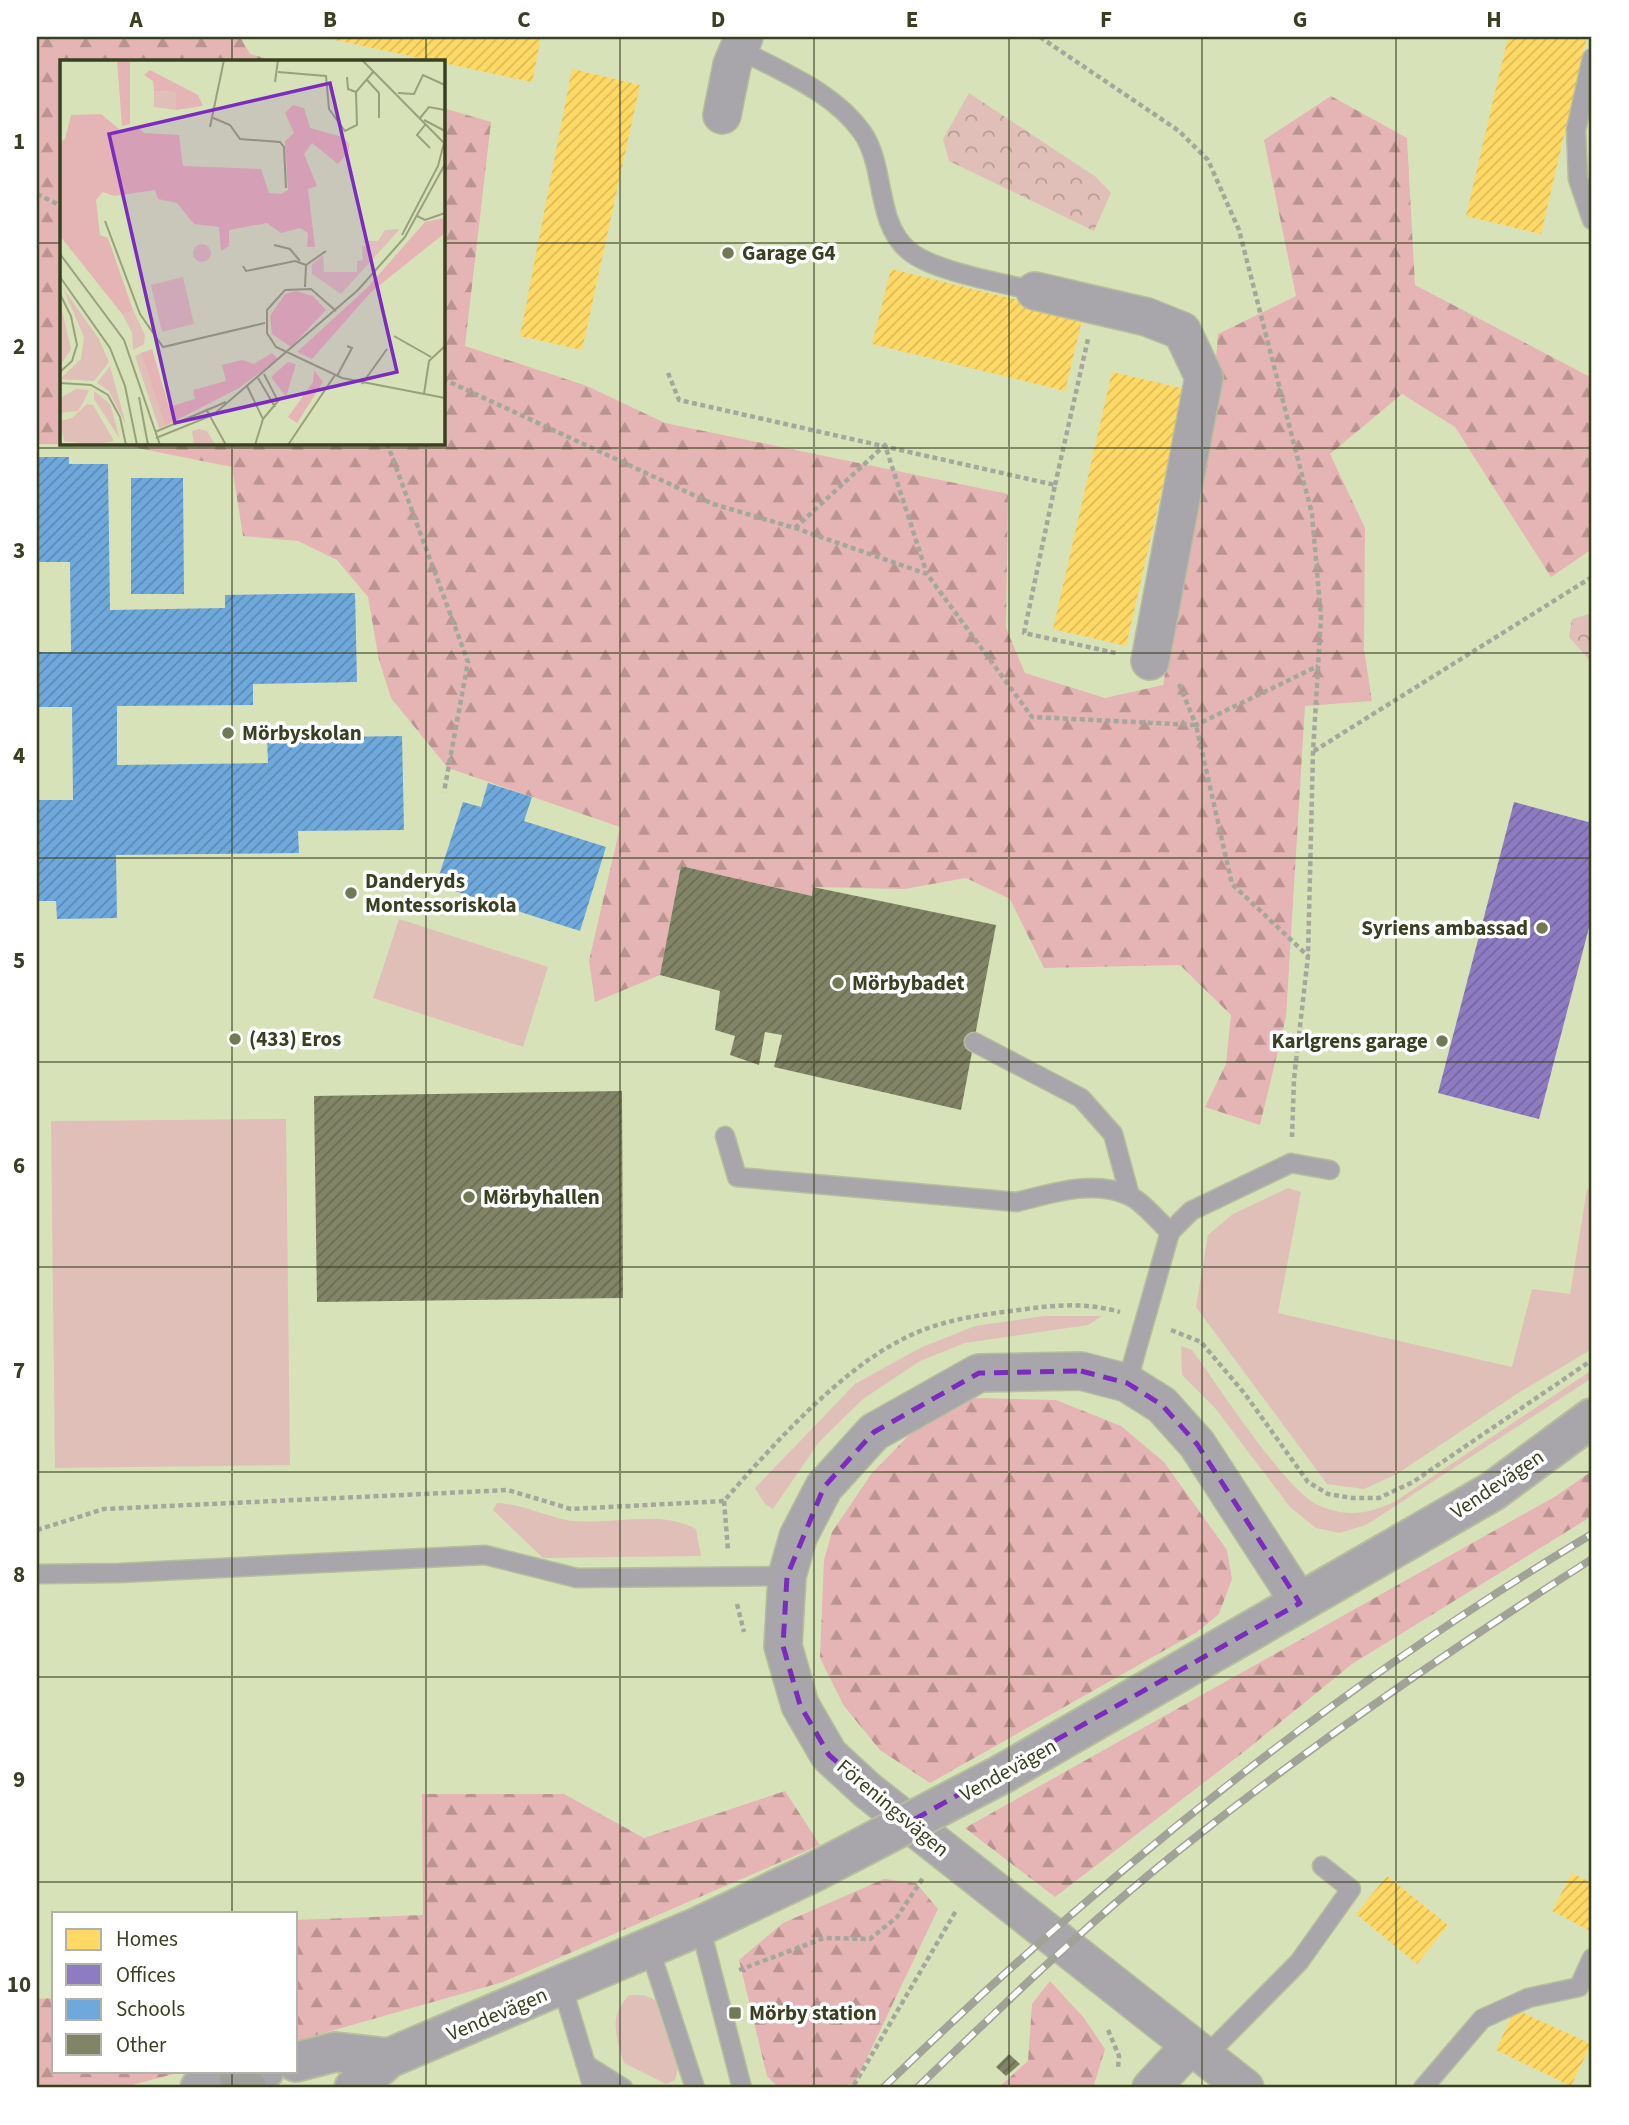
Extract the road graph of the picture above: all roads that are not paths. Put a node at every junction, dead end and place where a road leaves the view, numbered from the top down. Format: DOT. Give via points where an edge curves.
graph roads {
  1 [pos="742,43"];
  2 [pos="1592,58"];
  3 [pos="722,115"];
  4 [pos="1592,220"];
  5 [pos="1035,291"];
  6 [pos="1150,661"];
  7 [pos="974,1042"];
  8 [pos="725,1136"];
  9 [pos="1330,1170"];
  10 [pos="1130,1196"];
  11 [pos="1170,1232"];
  12 [pos="1127,1383"];
  13 [pos="1592,1418"];
  14 [pos="37,1574"];
  15 [pos="787,1576"];
  16 [pos="1300,1603"];
  17 [pos="1322,1866"];
  18 [pos="700,1926"];
  19 [pos="649,1947"];
  20 [pos="1592,1958"];
  21 [pos="562,1986"];
  22 [pos="1197,2052"];
  23 [pos="389,2058"];
  24 [pos="298,2061"];
  25 [pos="588,2066"];
  26 [pos="247,2081"];
  27 [pos="1134,2084"];
  28 [pos="200,2088"];
  29 [pos="354,2088"];
  30 [pos="593,2088"];
  31 [pos="623,2088"];
  32 [pos="695,2088"];
  33 [pos="743,2088"];
  34 [pos="1245,2088"];
  35 [pos="1423,2088"];
  1 -- 3 [label="street" via="732,65"];
  1 -- 5 [label="lane" via="823,94 862,133 891,225 908,250 943,267"];
  2 -- 4 [label="lane" via="1576,130 1578,179"];
  5 -- 6 [label="street" via="1147,317 1182,331 1205,377"];
  7 -- 10 [label="lane" via="1081,1098 1112,1134"];
  8 -- 10 [label="lane" via="737,1177 1017,1202 1096,1187"];
  9 -- 11 [label="lane" via="1291,1163 1191,1210"];
  10 -- 11 [label="lane"];
  11 -- 12 [label="lane"];
  12 -- 15 [label="street, Föreningsvägen" via="1082,1371 979,1373 940,1393 874,1432 824,1487 798,1537"];
  12 -- 16 [label="street, Föreningsvägen" via="1161,1405 1197,1444"];
  13 -- 16 [label="street, Vendevägen" via="1493,1491"];
  14 -- 15 [label="lane" via="485,1555 577,1578"];
  15 -- 22 [label="street, Föreningsvägen" via="783,1646 800,1705 829,1755"];
  16 -- 18 [label="street, Vendevägen, bridge" via="1004,1773"];
  17 -- 22 [label="lane" via="1352,1889 1299,1962"];
  18 -- 19 [label="street, Vendevägen"];
  18 -- 33 [label="lane"];
  19 -- 21 [label="street, Vendevägen"];
  19 -- 32 [label="lane"];
  20 -- 35 [label="lane" via="1578,1987 1528,1998 1482,2019"];
  21 -- 23 [label="street, Vendevägen"];
  21 -- 25 [label="lane"];
  22 -- 27 [label="street"];
  22 -- 34 [label="street, Föreningsvägen"];
  23 -- 24 [label="street, Vendevägen" via="335,2052"];
  23 -- 29 [label="street, Vendevägen"];
  25 -- 30 [label="lane"];
  25 -- 31 [label="lane"];
  26 -- 28 [label="street"];
}
